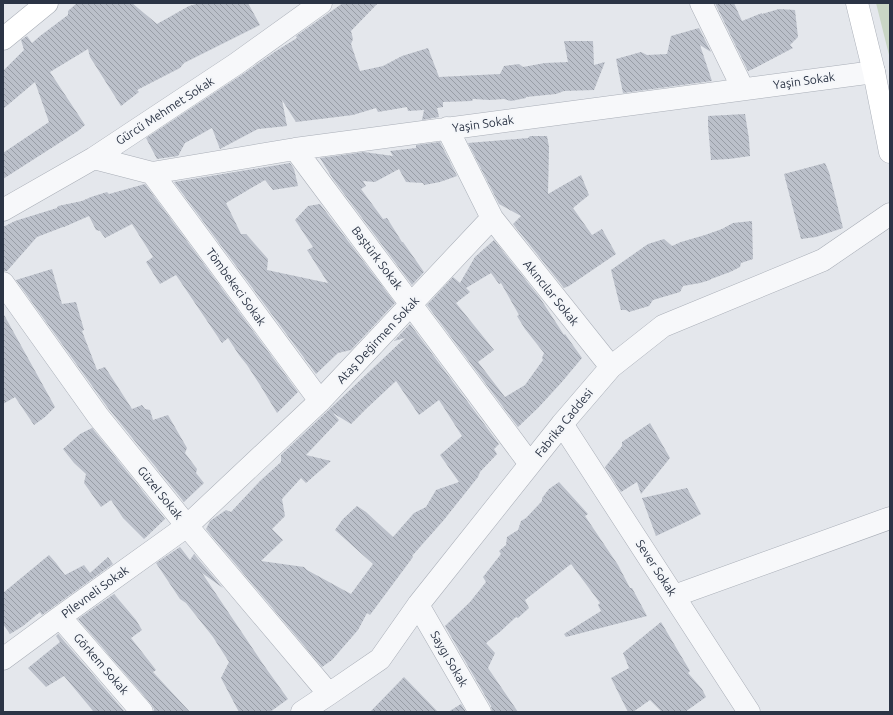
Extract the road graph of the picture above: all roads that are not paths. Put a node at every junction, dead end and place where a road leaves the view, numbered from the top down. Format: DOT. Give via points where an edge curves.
graph roads {
  1 [pos="47,3"];
  2 [pos="321,3"];
  3 [pos="700,3"];
  4 [pos="857,3"];
  5 [pos="3,39"];
  6 [pos="874,72"];
  7 [pos="743,89"];
  8 [pos="447,128"];
  9 [pos="295,149"];
  10 [pos="890,152"];
  11 [pos="94,158"];
  12 [pos="152,173"];
  13 [pos="3,210"];
  14 [pos="890,214"];
  15 [pos="492,218"];
  16 [pos="3,283"];
  17 [pos="411,304"];
  18 [pos="611,367"];
  19 [pos="320,401"];
  20 [pos="562,424"];
  21 [pos="530,464"];
  22 [pos="890,518"];
  23 [pos="187,526"];
  24 [pos="674,596"];
  25 [pos="418,606"];
  26 [pos="60,617"];
  27 [pos="3,659"];
  28 [pos="329,694"];
  29 [pos="142,712"];
  30 [pos="302,712"];
  31 [pos="480,712"];
  32 [pos="749,712"];
  1 -- 5 [label="street"];
  2 -- 11 [label="street, Gürcü Mehmet Sokak" via="236,64"];
  3 -- 7 [label="street"];
  4 -- 6 [label="street"];
  6 -- 7 [label="street, Yaşin Sokak"];
  6 -- 10 [label="street"];
  7 -- 8 [label="street, Yaşin Sokak"];
  8 -- 9 [label="street, Yaşin Sokak"];
  8 -- 15 [label="street"];
  9 -- 12 [label="street, Yaşin Sokak"];
  9 -- 17 [label="street, Baştürk Sokak"];
  11 -- 12 [label="street, Yaşin Sokak"];
  11 -- 13 [label="street, Gürcü Mehmet Sokak"];
  12 -- 19 [label="street, Tömbekeci Sokak"];
  14 -- 18 [label="street, Fabrika Caddesi" via="823,260 664,326"];
  15 -- 17 [label="street, Ataş Değirmen Sokak"];
  15 -- 18 [label="street, Akıncılar Sokak"];
  16 -- 23 [label="street, Güzel Sokak" via="98,416"];
  17 -- 19 [label="street, Ataş Değirmen Sokak"];
  17 -- 21 [label="street, Baştürk Sokak"];
  18 -- 20 [label="street, Fabrika Caddesi"];
  19 -- 23 [label="street, Ataş Değirmen Sokak"];
  20 -- 21 [label="street, Fabrika Caddesi"];
  20 -- 24 [label="street, Sever Sokak"];
  21 -- 25 [label="street, Fabrika Caddesi"];
  22 -- 24 [label="street"];
  23 -- 26 [label="street, Pilevneli Sokak"];
  23 -- 28 [label="street, Güzel Sokak"];
  24 -- 32 [label="street, Sever Sokak"];
  25 -- 28 [label="street, Fabrika Caddesi" via="380,659"];
  25 -- 31 [label="street, Saygı Sokak"];
  26 -- 27 [label="street, Pilevneli Sokak"];
  26 -- 29 [label="street, Görkem Sokak"];
  28 -- 30 [label="street, Fabrika Caddesi"];
}
